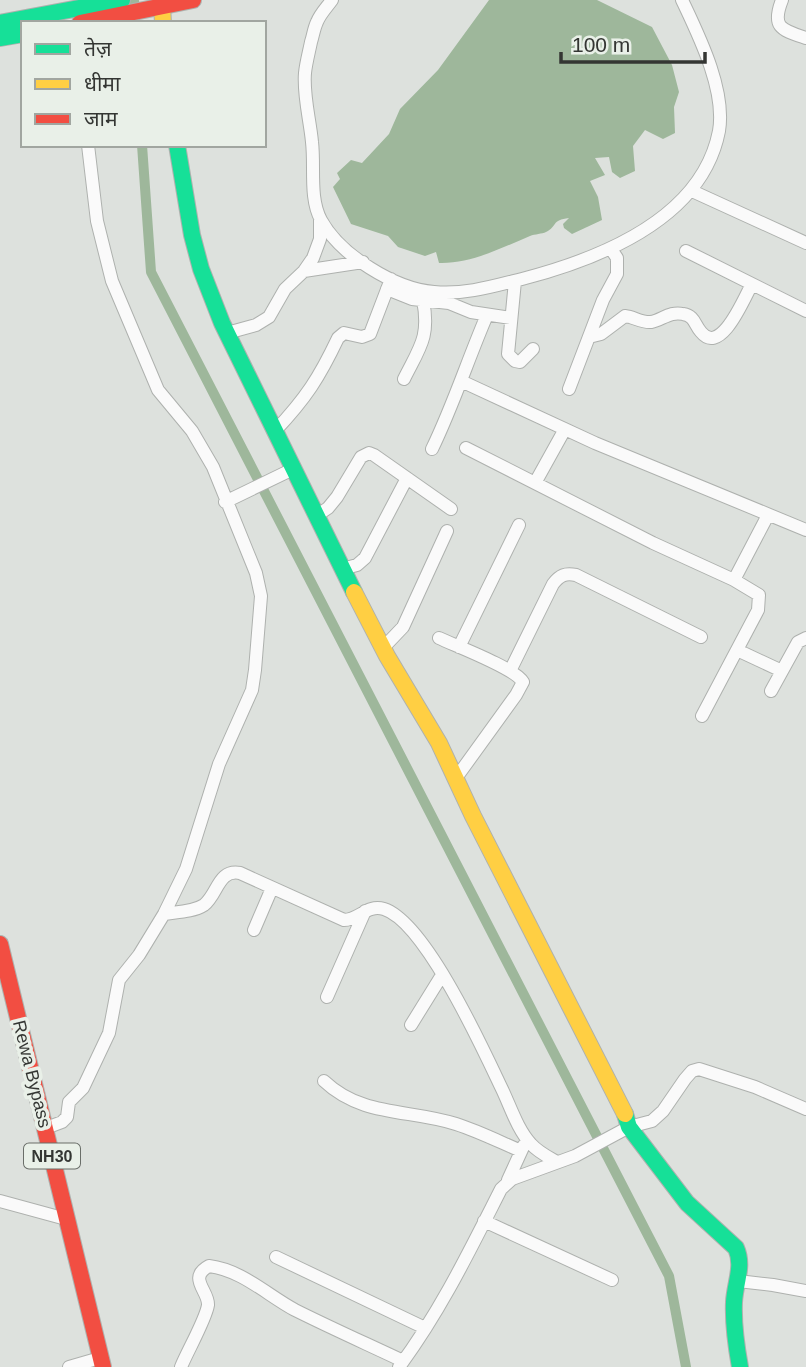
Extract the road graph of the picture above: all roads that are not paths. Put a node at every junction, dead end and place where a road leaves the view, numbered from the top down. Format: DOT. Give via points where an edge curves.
graph roads {
  1 [pos="122,0"];
  2 [pos="193,0"];
  3 [pos="331,0"];
  4 [pos="682,0"];
  5 [pos="782,0"];
  6 [pos="157,4"];
  7 [pos="104,6"];
  8 [pos="83,21"];
  9 [pos="162,21"];
  10 [pos="0,23"];
  11 [pos="21,34"];
  12 [pos="0,37"];
  13 [pos="806,38"];
  14 [pos="88,147"];
  15 [pos="177,147"];
  16 [pos="692,191"];
  17 [pos="320,218"];
  18 [pos="806,243"];
  19 [pos="611,248"];
  20 [pos="686,251"];
  21 [pos="363,262"];
  22 [pos="304,271"];
  23 [pos="515,281"];
  24 [pos="389,284"];
  25 [pos="752,284"];
  26 [pos="423,300"];
  27 [pos="806,311"];
  28 [pos="487,315"];
  29 [pos="511,318"];
  30 [pos="227,332"];
  31 [pos="589,337"];
  32 [pos="533,349"];
  33 [pos="404,379"];
  34 [pos="461,381"];
  35 [pos="569,389"];
  36 [pos="565,429"];
  37 [pos="275,431"];
  38 [pos="466,448"];
  39 [pos="432,449"];
  40 [pos="290,471"];
  41 [pos="407,478"];
  42 [pos="535,483"];
  43 [pos="231,499"];
  44 [pos="451,509"];
  45 [pos="768,515"];
  46 [pos="316,516"];
  47 [pos="519,525"];
  48 [pos="806,530"];
  49 [pos="447,531"];
  50 [pos="342,569"];
  51 [pos="734,580"];
  52 [pos="701,637"];
  53 [pos="439,638"];
  54 [pos="806,638"];
  55 [pos="383,648"];
  56 [pos="459,648"];
  57 [pos="737,650"];
  58 [pos="510,671"];
  59 [pos="782,671"];
  60 [pos="771,691"];
  61 [pos="702,716"];
  62 [pos="456,778"];
  63 [pos="272,888"];
  64 [pos="365,911"];
  65 [pos="164,914"];
  66 [pos="254,930"];
  67 [pos="0,944"];
  68 [pos="442,975"];
  69 [pos="327,997"];
  70 [pos="411,1024"];
  71 [pos="324,1081"];
  72 [pos="806,1109"];
  73 [pos="46,1128"];
  74 [pos="625,1129"];
  75 [pos="527,1139"];
  76 [pos="521,1151"];
  77 [pos="557,1162"];
  78 [pos="509,1181"];
  79 [pos="0,1201"];
  80 [pos="66,1219"];
  81 [pos="484,1221"];
  82 [pos="276,1257"];
  83 [pos="612,1280"];
  84 [pos="738,1281"];
  85 [pos="806,1291"];
  86 [pos="425,1328"];
  87 [pos="101,1362"];
  88 [pos="401,1364"];
  89 [pos="69,1367"];
  90 [pos="181,1367"];
  91 [pos="740,1367"];
  1 -- 7 [label="main road"];
  2 -- 6 [label="main road"];
  3 -- 17 [label="street" via="316,23 304,75"];
  4 -- 16 [label="street" via="719,99 715,147"];
  5 -- 13 [label="street" via="779,26"];
  6 -- 7 [label="main road"];
  6 -- 9 [label="main road"];
  7 -- 8 [label="main road"];
  7 -- 10 [label="main road"];
  11 -- 12 [label="main road"];
  14 -- 43 [label="street" via="97,221 112,281 158,390 199,441"];
  15 -- 30 [label="main road" via="201,269"];
  16 -- 18 [label="street"];
  16 -- 19 [label="street"];
  17 -- 21 [label="street" via="340,245"];
  17 -- 22 [label="street" via="318,248"];
  19 -- 23 [label="street" via="584,261"];
  19 -- 31 [label="street" via="617,258 617,274"];
  20 -- 25 [label="street"];
  21 -- 22 [label="street"];
  21 -- 24 [label="street"];
  22 -- 30 [label="street" via="263,321"];
  23 -- 24 [label="street" via="455,293"];
  23 -- 29 [label="street"];
  24 -- 26 [label="street" via="402,296"];
  24 -- 37 [label="street" via="370,334 341,335 306,396"];
  25 -- 27 [label="street"];
  25 -- 31 [label="street" via="720,336 706,336 691,317 676,313 648,322 625,317"];
  26 -- 28 [label="street"];
  26 -- 33 [label="street" via="424,339"];
  28 -- 29 [label="street"];
  28 -- 34 [label="street"];
  29 -- 32 [label="street" via="508,354 520,362"];
  30 -- 37 [label="main road"];
  31 -- 35 [label="street"];
  34 -- 36 [label="street"];
  34 -- 39 [label="street"];
  36 -- 42 [label="street"];
  36 -- 45 [label="street"];
  37 -- 40 [label="main road"];
  38 -- 42 [label="street"];
  40 -- 43 [label="street"];
  40 -- 46 [label="main road"];
  41 -- 44 [label="street"];
  41 -- 46 [label="street" via="366,453 333,502"];
  41 -- 50 [label="street" via="365,558"];
  42 -- 51 [label="street"];
  43 -- 65 [label="street" via="261,590 254,681 219,764 186,869"];
  45 -- 48 [label="street"];
  45 -- 51 [label="street"];
  46 -- 50 [label="main road"];
  47 -- 56 [label="street"];
  49 -- 55 [label="street" via="403,627"];
  50 -- 55 [label="main road"];
  51 -- 57 [label="street" via="759,595 760,602"];
  52 -- 58 [label="street" via="567,574 553,584"];
  53 -- 56 [label="street"];
  54 -- 59 [label="street"];
  55 -- 62 [label="main road"];
  56 -- 58 [label="street"];
  57 -- 59 [label="street"];
  57 -- 61 [label="street"];
  58 -- 62 [label="street" via="521,678 522,686"];
  59 -- 60 [label="street"];
  62 -- 74 [label="main road" via="621,1106"];
  63 -- 64 [label="street" via="344,920"];
  63 -- 65 [label="street" via="229,872 205,904"];
  63 -- 66 [label="street"];
  64 -- 68 [label="street" via="383,909 407,924"];
  64 -- 69 [label="street"];
  65 -- 73 [label="street" via="120,980 108,1033 83,1088 69,1102 67,1117"];
  67 -- 73 [label="main road, Rewa Bypass / NH30"];
  68 -- 70 [label="street"];
  68 -- 75 [label="street"];
  71 -- 76 [label="street" via="346,1099 456,1124"];
  72 -- 74 [label="street" via="699,1069 692,1071 652,1121"];
  73 -- 80 [label="main road, Rewa Bypass / NH30"];
  74 -- 77 [label="street"];
  74 -- 84 [label="main road" via="687,1203 736,1248 740,1256"];
  75 -- 76 [label="street"];
  75 -- 77 [label="street"];
  76 -- 78 [label="street"];
  77 -- 78 [label="street"];
  78 -- 81 [label="street"];
  79 -- 80 [label="street"];
  80 -- 87 [label="main road, Rewa Bypass / NH30"];
  81 -- 83 [label="street"];
  81 -- 86 [label="street"];
  82 -- 86 [label="street"];
  84 -- 85 [label="street"];
  84 -- 91 [label="main road" via="734,1333"];
  86 -- 88 [label="street"];
  87 -- 89 [label="street"];
  88 -- 90 [label="street" via="293,1309 248,1280 209,1266 200,1278 208,1307"];
}
